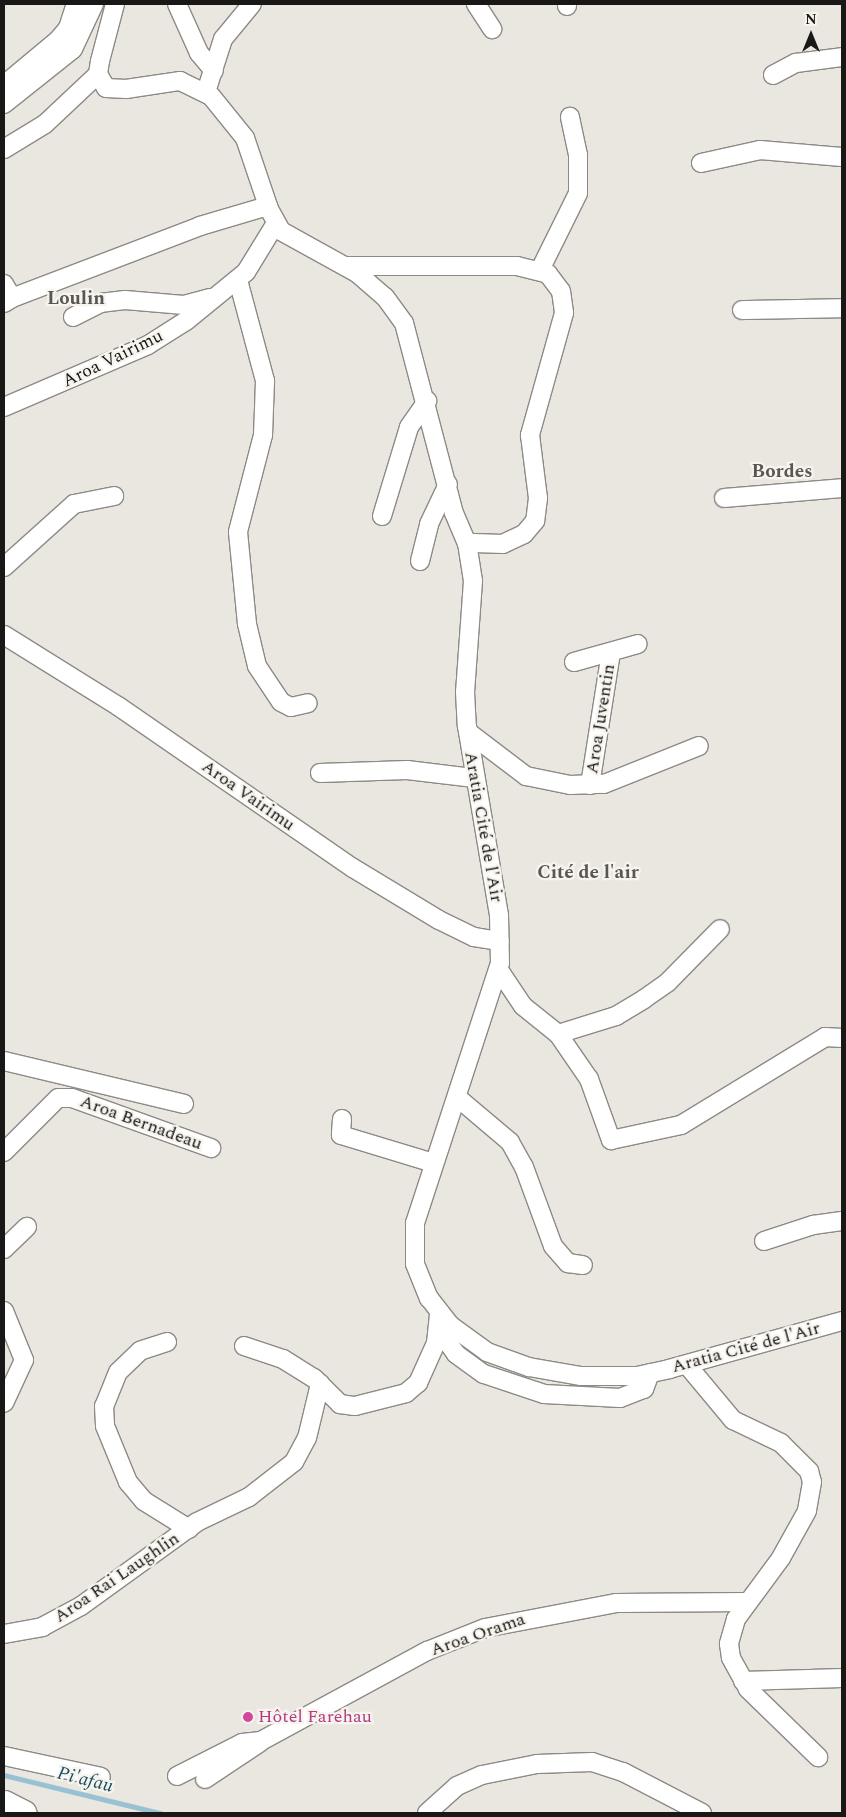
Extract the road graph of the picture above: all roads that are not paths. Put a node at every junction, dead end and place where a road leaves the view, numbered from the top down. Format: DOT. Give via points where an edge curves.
graph roads {
  1 [pos="76,4"];
  2 [pos="94,4"];
  3 [pos="115,4"];
  4 [pos="177,4"];
  5 [pos="252,4"];
  6 [pos="476,4"];
  7 [pos="492,29"];
  8 [pos="842,57"];
  9 [pos="214,71"];
  10 [pos="98,74"];
  11 [pos="773,75"];
  12 [pos="4,84"];
  13 [pos="206,92"];
  14 [pos="4,104"];
  15 [pos="570,117"];
  16 [pos="4,149"];
  17 [pos="842,158"];
  18 [pos="701,163"];
  19 [pos="268,206"];
  20 [pos="276,223"];
  21 [pos="345,266"];
  22 [pos="540,270"];
  23 [pos="232,285"];
  24 [pos="6,296"];
  25 [pos="842,308"];
  26 [pos="742,310"];
  27 [pos="73,317"];
  28 [pos="427,401"];
  29 [pos="4,408"];
  30 [pos="448,484"];
  31 [pos="842,488"];
  32 [pos="114,496"];
  33 [pos="724,498"];
  34 [pos="382,516"];
  35 [pos="467,543"];
  36 [pos="420,561"];
  37 [pos="4,567"];
  38 [pos="4,635"];
  39 [pos="638,644"];
  40 [pos="612,653"];
  41 [pos="574,662"];
  42 [pos="308,703"];
  43 [pos="468,732"];
  44 [pos="699,746"];
  45 [pos="320,773"];
  46 [pos="473,778"];
  47 [pos="590,785"];
  48 [pos="720,929"];
  49 [pos="500,941"];
  50 [pos="499,970"];
  51 [pos="558,1034"];
  52 [pos="842,1038"];
  53 [pos="4,1061"];
  54 [pos="458,1098"];
  55 [pos="184,1104"];
  56 [pos="342,1119"];
  57 [pos="211,1148"];
  58 [pos="4,1152"];
  59 [pos="434,1163"];
  60 [pos="842,1221"];
  61 [pos="26,1227"];
  62 [pos="764,1242"];
  63 [pos="4,1249"];
  64 [pos="583,1265"];
  65 [pos="4,1311"];
  66 [pos="439,1312"];
  67 [pos="842,1321"];
  68 [pos="167,1342"];
  69 [pos="244,1346"];
  70 [pos="687,1365"];
  71 [pos="650,1373"];
  72 [pos="320,1384"];
  73 [pos="4,1403"];
  74 [pos="193,1525"];
  75 [pos="747,1602"];
  76 [pos="4,1634"];
  77 [pos="842,1678"];
  78 [pos="743,1682"];
  79 [pos="261,1741"];
  80 [pos="4,1756"];
  81 [pos="818,1757"];
  82 [pos="177,1776"];
  83 [pos="101,1777"];
  84 [pos="205,1779"];
  85 [pos="4,1803"];
  86 [pos="24,1813"];
  87 [pos="427,1813"];
  88 [pos="702,1813"];
  1 -- 12 [label="street" via="68,28 58,40"];
  2 -- 14 [label="street" via="73,49"];
  3 -- 10 [label="street"];
  4 -- 9 [label="street" via="199,53"];
  5 -- 9 [label="street" via="223,39"];
  6 -- 7 [label="street"];
  8 -- 11 [label="street" via="796,62"];
  9 -- 13 [label="street"];
  10 -- 13 [label="street, Aratia Cité de l'Air" via="106,88 180,81"];
  10 -- 16 [label="street" via="45,124"];
  13 -- 19 [label="street, Aratia Cité de l'Air" via="245,138"];
  15 -- 22 [label="street" via="578,155 578,194"];
  17 -- 18 [label="street" via="760,150"];
  19 -- 20 [label="street, Aratia Cité de l'Air"];
  19 -- 24 [label="street" via="200,226"];
  20 -- 21 [label="street, Aratia Cité de l'Air" via="293,240"];
  20 -- 23 [label="street, Aroa Vairimu" via="260,255"];
  21 -- 22 [label="street" via="517,266"];
  21 -- 28 [label="street, Aratia Cité de l'Air" via="385,297 404,323"];
  22 -- 35 [label="street" via="553,278 562,290 564,313 530,435 539,509 530,529 514,540 493,545"];
  23 -- 27 [label="street" via="184,305 125,300 100,303"];
  23 -- 29 [label="street, Aroa Vairimu" via="148,345"];
  23 -- 42 [label="street" via="265,381 263,435 238,532 247,624 257,666 280,702 291,707"];
  25 -- 26 [label="street"];
  28 -- 30 [label="street, Aratia Cité de l'Air"];
  28 -- 34 [label="street" via="409,427"];
  30 -- 35 [label="street, Aratia Cité de l'Air"];
  30 -- 36 [label="street" via="429,524"];
  31 -- 33 [label="street"];
  32 -- 37 [label="street" via="74,504"];
  35 -- 43 [label="street, Aratia Cité de l'Air" via="472,581 465,692"];
  38 -- 49 [label="street, Aroa Vairimu" via="118,706 353,868 474,937"];
  39 -- 40 [label="street, Aroa Juventin"];
  40 -- 41 [label="street, Aroa Juventin"];
  40 -- 47 [label="street, Aroa Juventin"];
  43 -- 46 [label="street, Aratia Cité de l'Air"];
  43 -- 47 [label="street, Aroa Juventin" via="526,776 549,783"];
  44 -- 47 [label="street, Aroa Juventin" via="637,774"];
  45 -- 46 [label="street" via="407,770"];
  46 -- 49 [label="street, Aratia Cité de l'Air"];
  48 -- 51 [label="street" via="668,982 644,999 616,1016"];
  49 -- 50 [label="street, Aratia Cité de l'Air"];
  50 -- 51 [label="street" via="523,1006"];
  50 -- 54 [label="street, Aratia Cité de l'Air"];
  51 -- 52 [label="street" via="589,1079 608,1137 618,1140 688,1122 825,1038"];
  53 -- 55 [label="street"];
  54 -- 59 [label="street, Aratia Cité de l'Air"];
  54 -- 64 [label="street" via="510,1142 524,1167 553,1246 568,1263"];
  56 -- 59 [label="street" via="341,1135"];
  57 -- 58 [label="street, Aroa Bernadeau" via="72,1098 58,1098"];
  59 -- 66 [label="street, Aratia Cité de l'Air" via="416,1223 413,1247 421,1282"];
  60 -- 62 [label="street" via="813,1225"];
  61 -- 63 [label="street"];
  65 -- 73 [label="street" via="24,1360"];
  66 -- 71 [label="street, Aratia Cité de l'Air" via="468,1342 529,1367 581,1376"];
  66 -- 71 [label="street, Aratia Cité de l'Air" via="443,1336 456,1354 510,1385 570,1398 620,1398 644,1388"];
  66 -- 72 [label="street" via="436,1343 428,1364 418,1383 406,1393 354,1406 340,1404"];
  67 -- 70 [label="street, Aratia Cité de l'Air"];
  68 -- 74 [label="street" via="140,1351 118,1372 104,1406 105,1426 128,1482 144,1501"];
  69 -- 72 [label="street" via="283,1359"];
  70 -- 71 [label="street, Aratia Cité de l'Air"];
  70 -- 75 [label="street" via="733,1420 793,1451 812,1482 807,1511 795,1535"];
  72 -- 74 [label="street, Aroa Rai Laughlin" via="307,1438 294,1462 249,1497"];
  74 -- 76 [label="street, Aroa Rai Laughlin" via="81,1606 42,1626"];
  75 -- 78 [label="street" via="729,1644"];
  75 -- 79 [label="street, Aroa Orama" via="616,1603 485,1628 428,1651"];
  77 -- 78 [label="street"];
  78 -- 81 [label="street"];
  79 -- 82 [label="street" via="242,1743"];
  79 -- 84 [label="street" via="251,1752"];
  80 -- 83 [label="street"];
  85 -- 86 [label="main road"];
  87 -- 88 [label="street" via="457,1786 482,1775 538,1764 592,1762 623,1772"];
}
